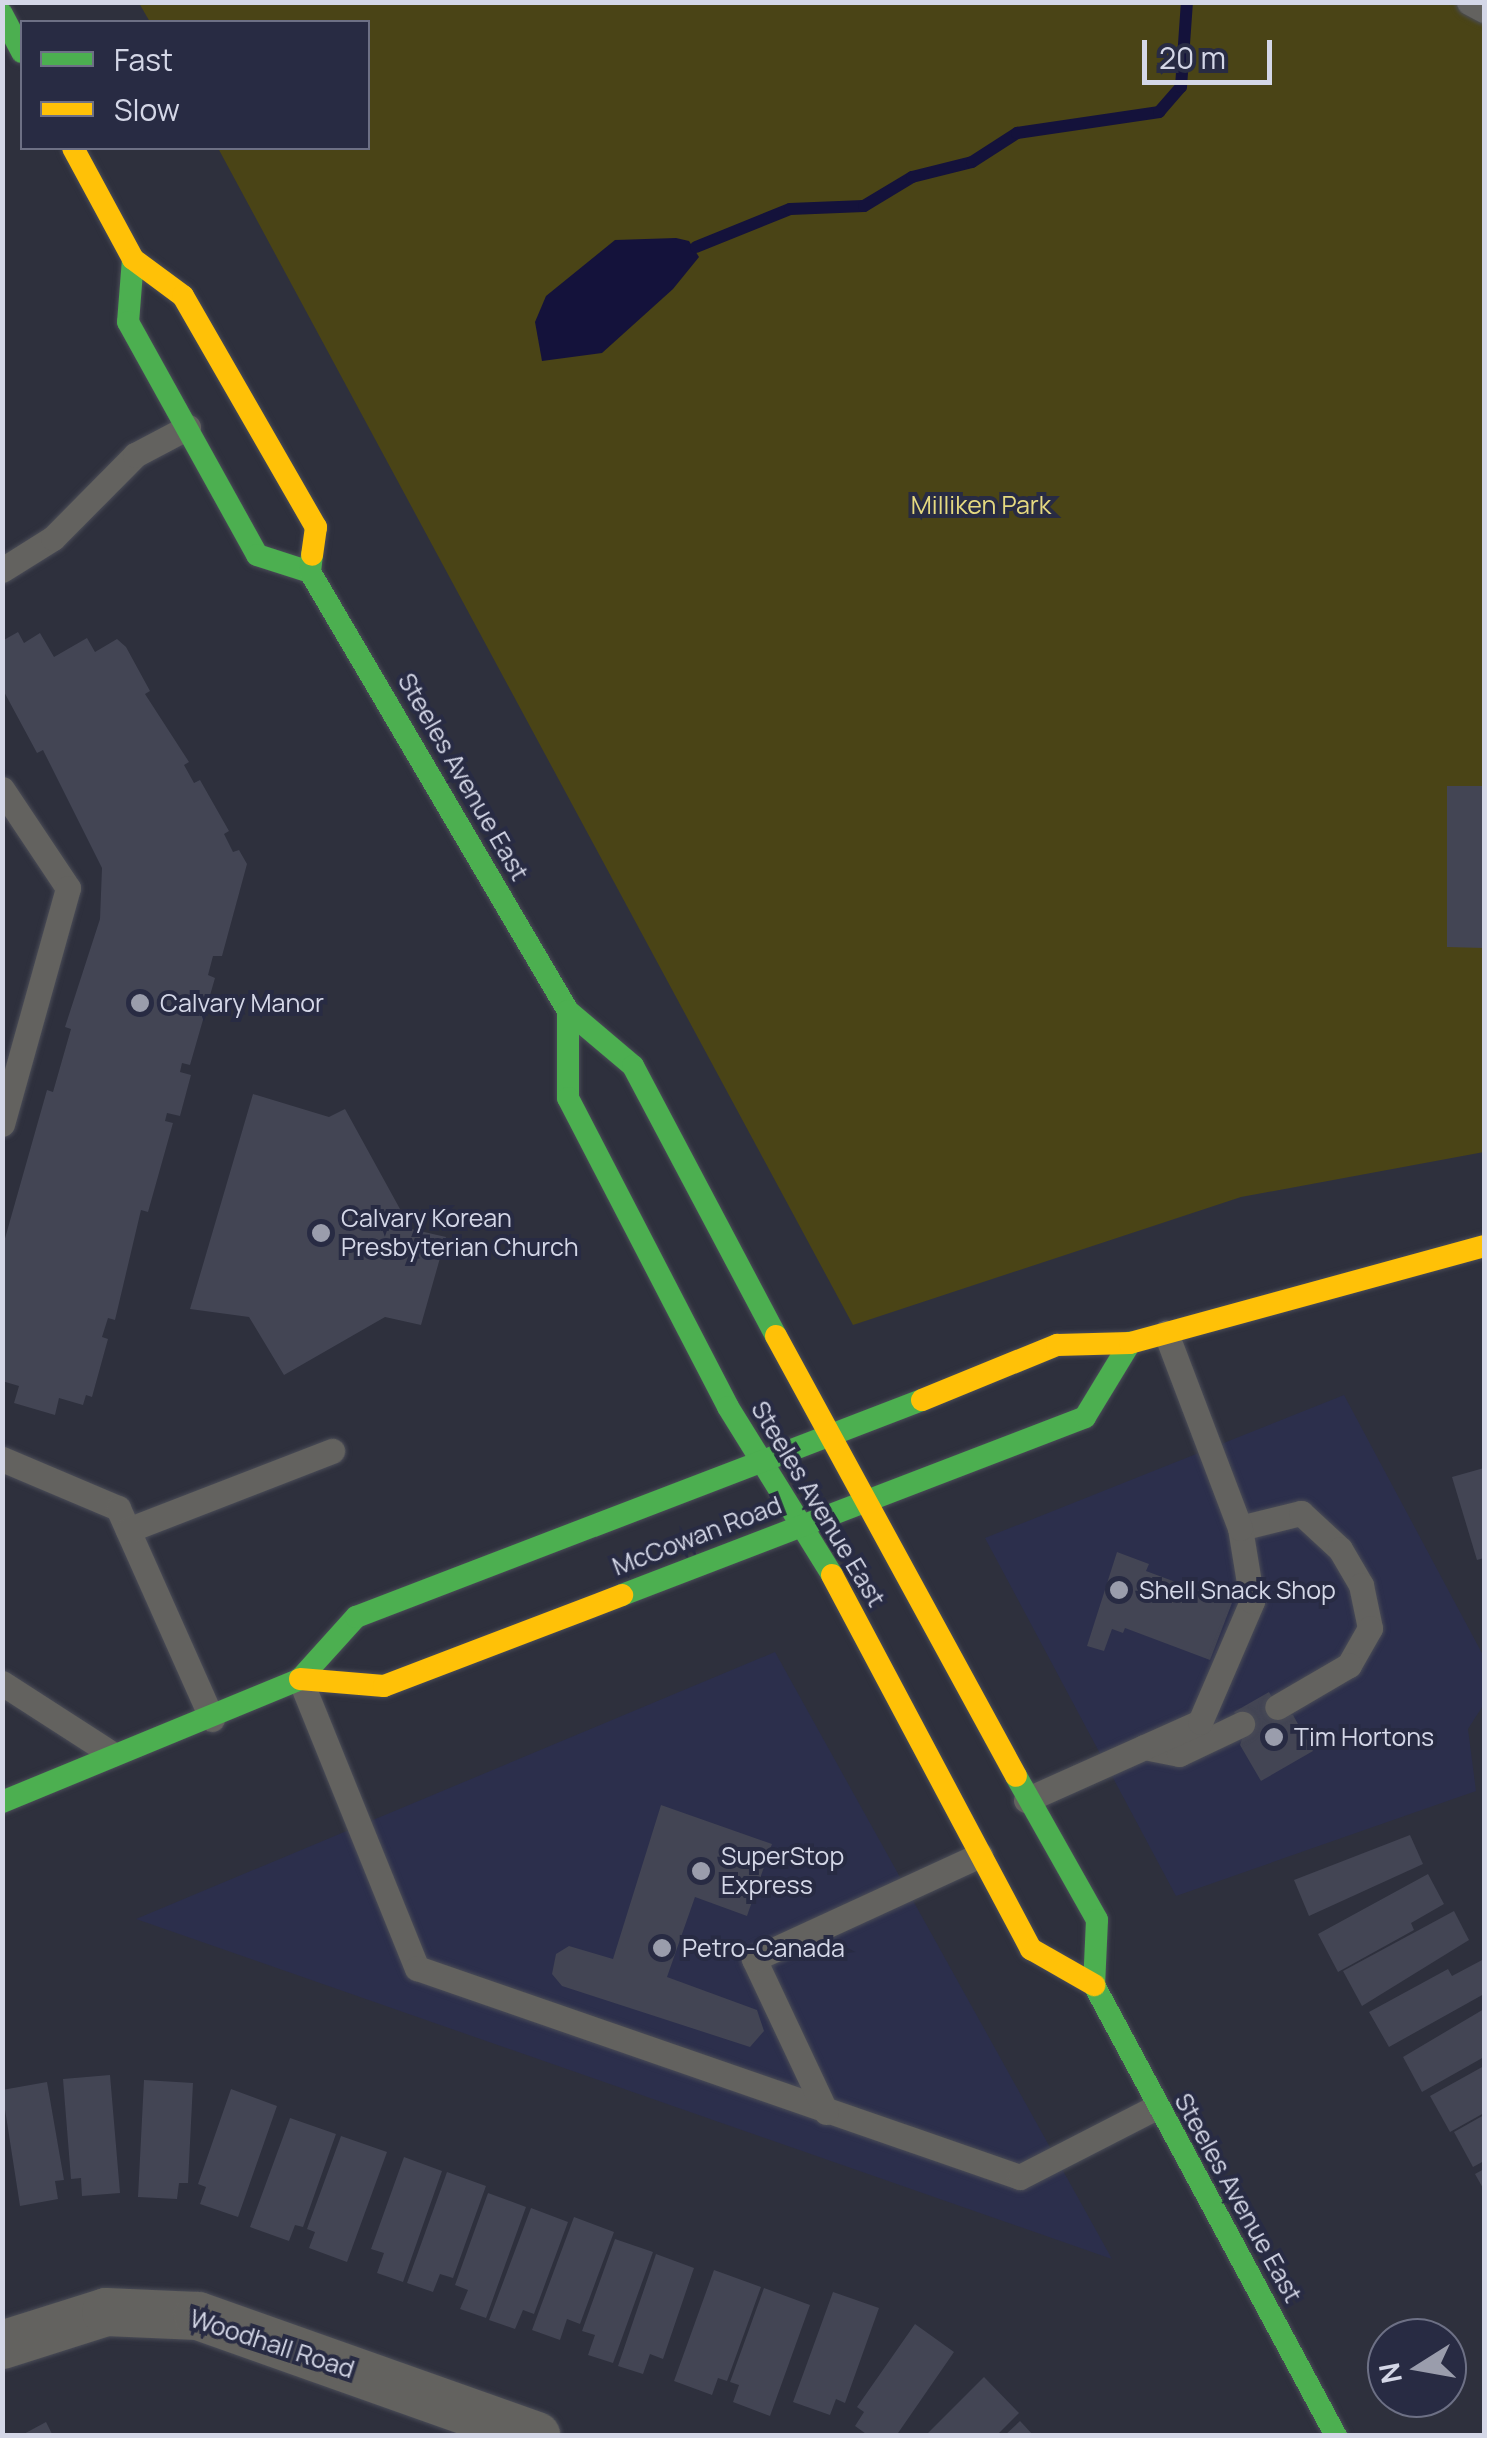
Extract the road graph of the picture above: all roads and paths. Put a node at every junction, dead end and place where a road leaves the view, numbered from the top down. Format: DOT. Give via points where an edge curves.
graph roads {
  1 [pos="1469,2"];
  2 [pos="1484,10"];
  3 [pos="2,14"];
  4 [pos="20,48"];
  5 [pos="75,150"];
  6 [pos="133,259"];
  7 [pos="188,427"];
  8 [pos="2,570"];
  9 [pos="310,572"];
  10 [pos="2,789"];
  11 [pos="568,1011"];
  12 [pos="2,1124"];
  13 [pos="1484,1246"];
  14 [pos="1166,1333"];
  15 [pos="1130,1343"];
  16 [pos="831,1435"];
  17 [pos="332,1451"];
  18 [pos="2,1459"];
  19 [pos="764,1464"];
  20 [pos="866,1500"];
  21 [pos="801,1526"];
  22 [pos="1240,1528"];
  23 [pos="128,1530"];
  24 [pos="300,1678"];
  25 [pos="2,1684"];
  26 [pos="1277,1707"];
  27 [pos="212,1720"];
  28 [pos="1242,1724"];
  29 [pos="1144,1747"];
  30 [pos="116,1757"];
  31 [pos="1026,1800"];
  32 [pos="2,1802"];
  33 [pos="980,1855"];
  34 [pos="1094,1985"];
  35 [pos="1156,2107"];
  36 [pos="826,2112"];
  37 [pos="2,2345"];
  38 [pos="536,2436"];
  39 [pos="1336,2436"];
  1 -- 2 [label="lane"];
  3 -- 4 [label="main road"];
  5 -- 6 [label="main road"];
  6 -- 7 [label="main road" via="128,322"];
  6 -- 9 [label="main road" via="183,296 316,527"];
  7 -- 8 [label="lane" via="135,455 53,538"];
  7 -- 9 [label="main road" via="257,555"];
  9 -- 11 [label="main road, Steeles Avenue East"];
  10 -- 12 [label="lane" via="68,888"];
  11 -- 16 [label="main road, Steeles Avenue East" via="633,1066"];
  11 -- 19 [label="main road, Steeles Avenue East" via="568,1098"];
  13 -- 14 [label="main road, McCowan Road"];
  14 -- 15 [label="main road, McCowan Road"];
  14 -- 22 [label="lane"];
  15 -- 16 [label="main road, McCowan Road" via="1057,1345"];
  15 -- 20 [label="main road, McCowan Road" via="1085,1416"];
  16 -- 19 [label="main road, McCowan Road"];
  16 -- 20 [label="main road, Steeles Avenue East"];
  17 -- 23 [label="lane"];
  18 -- 23 [label="lane" via="118,1508"];
  19 -- 21 [label="main road, Steeles Avenue East"];
  19 -- 24 [label="main road, McCowan Road" via="356,1618"];
  20 -- 21 [label="main road, McCowan Road"];
  20 -- 31 [label="main road, Steeles Avenue East"];
  21 -- 24 [label="main road, McCowan Road" via="384,1686"];
  21 -- 33 [label="main road, Steeles Avenue East"];
  22 -- 26 [label="lane" via="1301,1513 1340,1549 1361,1585 1370,1628 1349,1665"];
  22 -- 29 [label="lane" via="1252,1601 1200,1722"];
  23 -- 27 [label="lane"];
  24 -- 27 [label="main road, McCowan Road"];
  24 -- 36 [label="lane" via="418,1968"];
  25 -- 30 [label="lane"];
  27 -- 30 [label="main road, McCowan Road"];
  28 -- 29 [label="lane" via="1179,1754"];
  29 -- 31 [label="lane"];
  30 -- 32 [label="main road, McCowan Road"];
  31 -- 34 [label="main road, Steeles Avenue East" via="1097,1920"];
  33 -- 34 [label="main road, Steeles Avenue East" via="1031,1949"];
  33 -- 36 [label="lane" via="754,1959"];
  34 -- 35 [label="main road, Steeles Avenue East"];
  35 -- 36 [label="lane" via="1020,2177"];
  35 -- 39 [label="main road, Steeles Avenue East"];
  37 -- 38 [label="street, Woodhall Road" via="106,2312 198,2316"];
}
